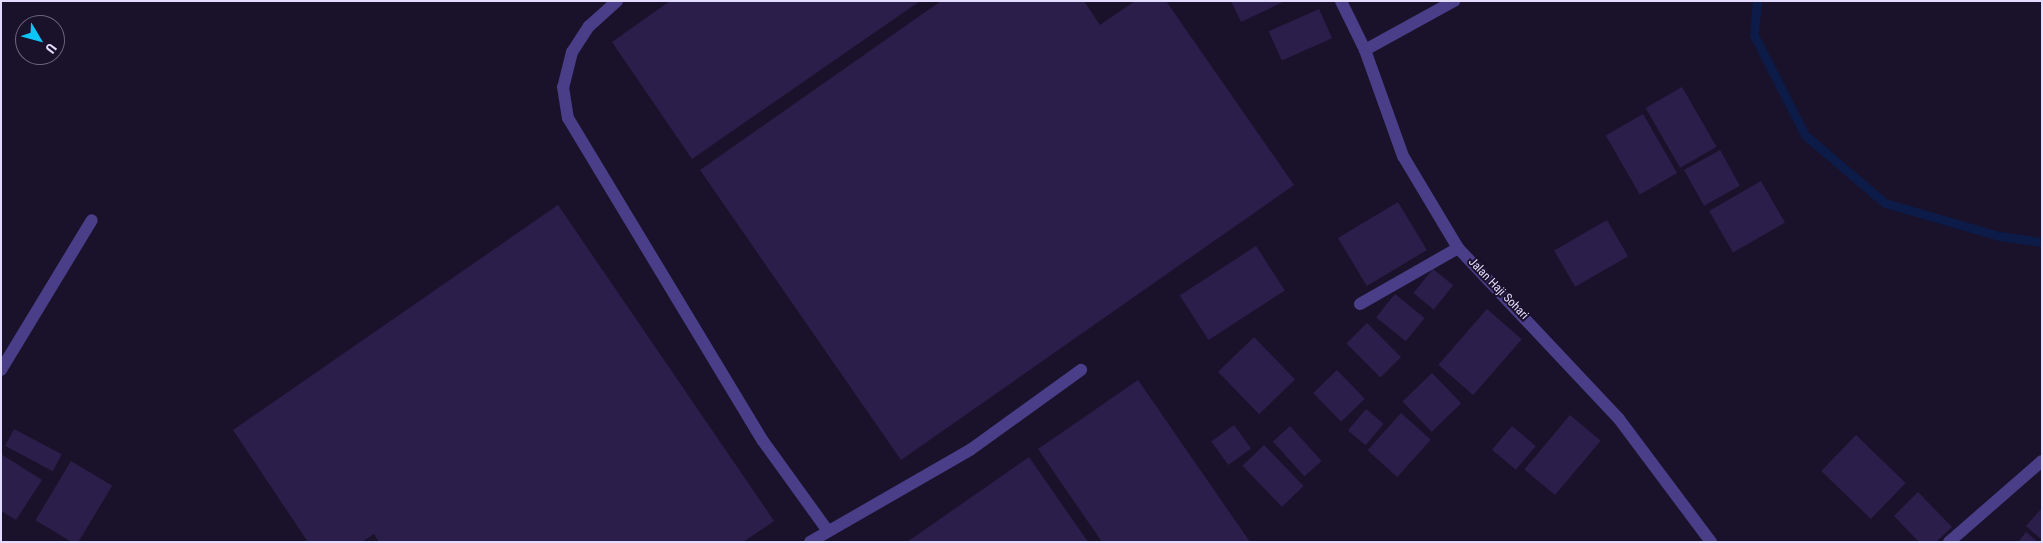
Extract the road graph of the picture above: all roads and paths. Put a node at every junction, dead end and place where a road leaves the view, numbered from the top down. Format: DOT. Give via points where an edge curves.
graph roads {
  1 [pos="617,1"];
  2 [pos="1341,1"];
  3 [pos="1454,1"];
  4 [pos="1365,50"];
  5 [pos="92,220"];
  6 [pos="1458,248"];
  7 [pos="1360,304"];
  8 [pos="1,370"];
  9 [pos="1081,370"];
  10 [pos="2042,461"];
  11 [pos="828,531"];
  12 [pos="810,542"];
  13 [pos="1712,542"];
  14 [pos="1949,542"];
  1 -- 11 [label="street" via="589,26 572,52 563,87 568,118 763,441"];
  2 -- 4 [label="street, Jalan Haji Sohari"];
  3 -- 4 [label="street"];
  4 -- 6 [label="street, Jalan Haji Sohari" via="1403,156"];
  5 -- 8 [label="street"];
  6 -- 7 [label="street"];
  6 -- 13 [label="street, Jalan Haji Sohari" via="1619,419"];
  9 -- 11 [label="street" via="970,450"];
  10 -- 14 [label="street"];
  11 -- 12 [label="street"];
}
